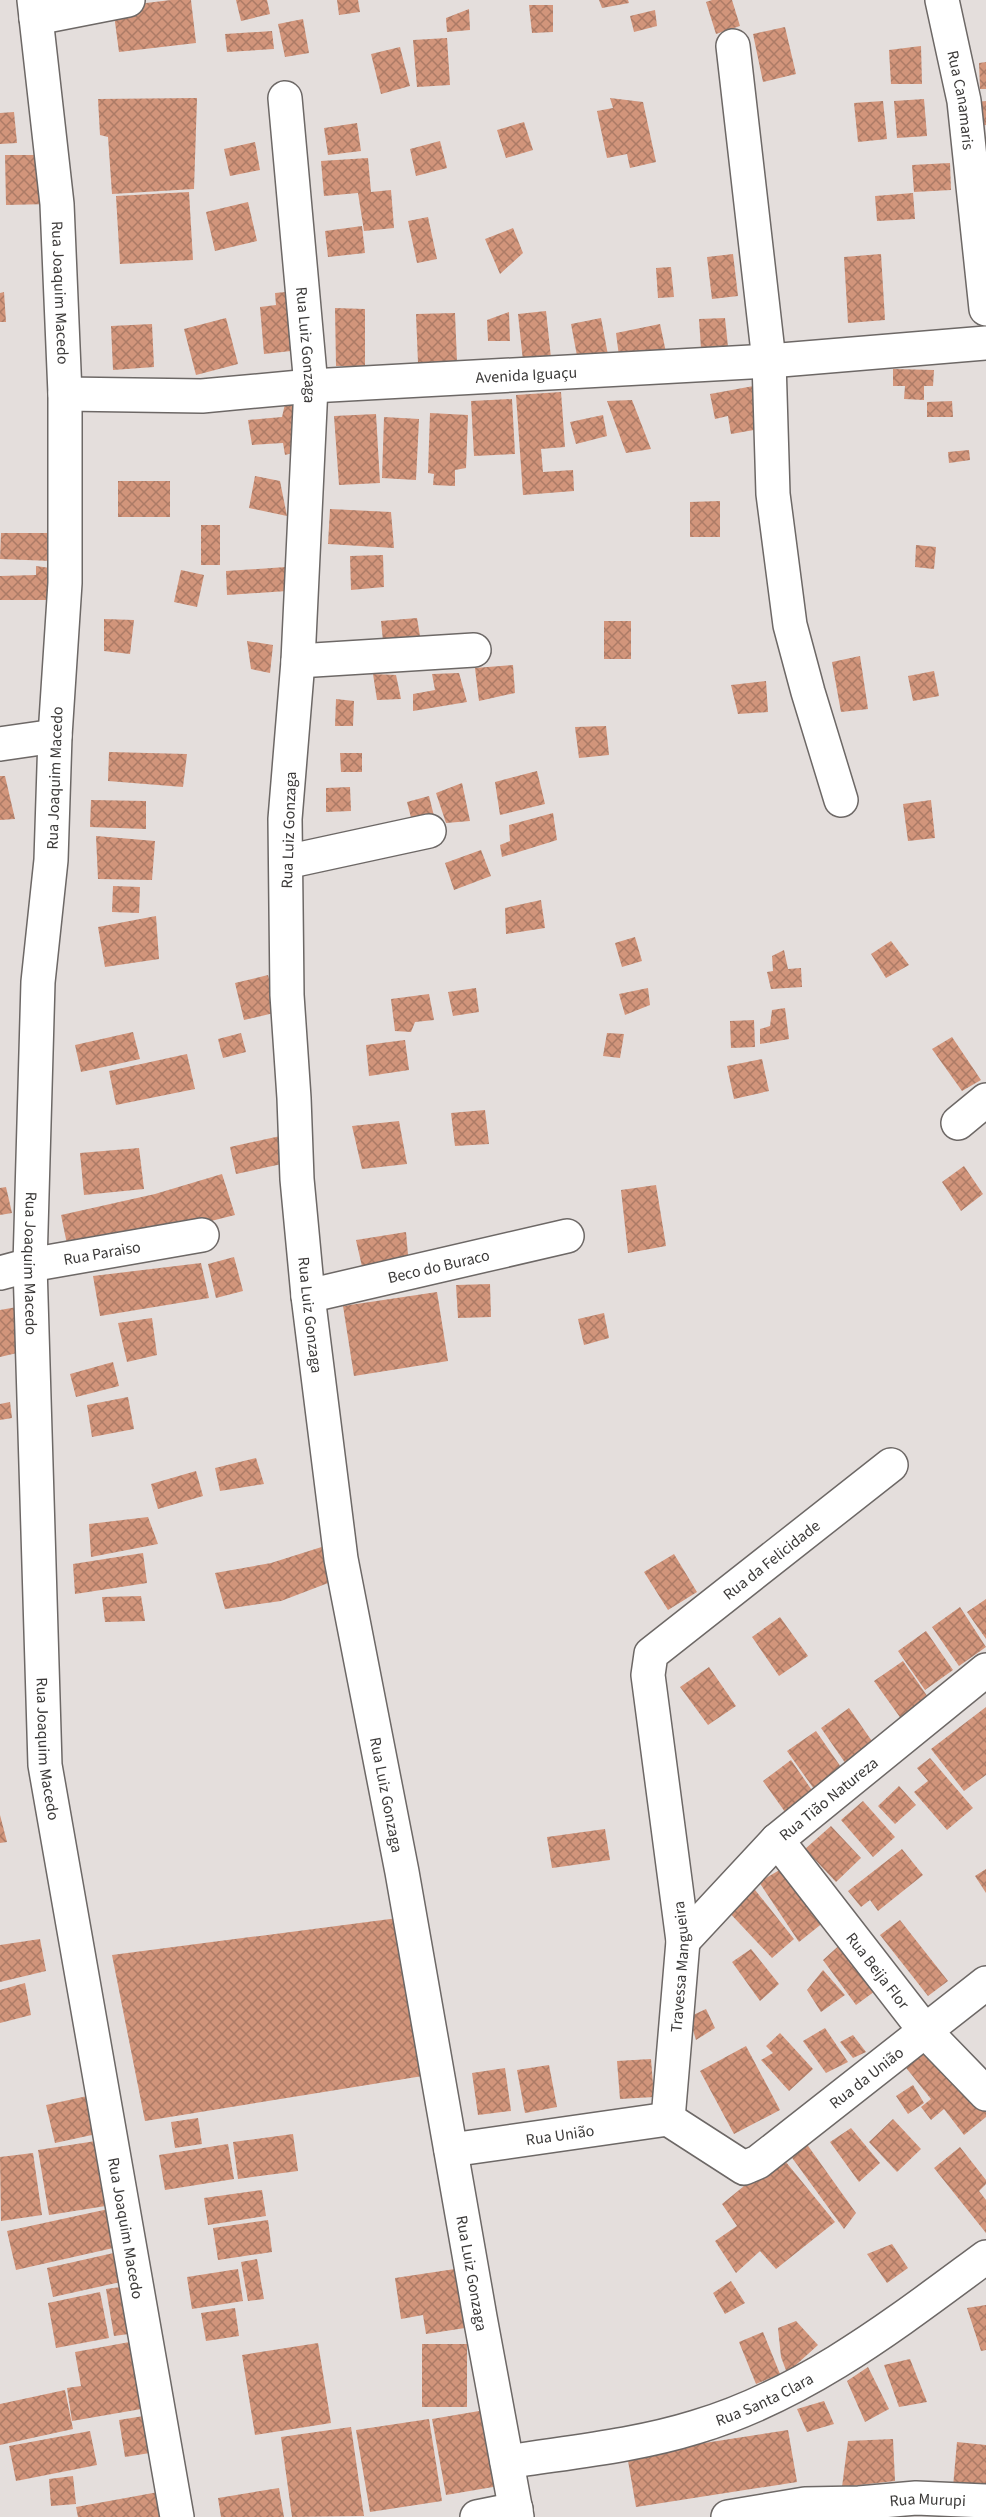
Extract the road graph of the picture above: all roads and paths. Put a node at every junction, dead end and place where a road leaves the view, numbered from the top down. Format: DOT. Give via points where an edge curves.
graph roads {
  1 [pos="128,0"];
  2 [pos="942,0"];
  3 [pos="35,9"];
  4 [pos="733,46"];
  5 [pos="285,98"];
  6 [pos="986,309"];
  7 [pos="986,343"];
  8 [pos="769,361"];
  9 [pos="311,387"];
  10 [pos="65,394"];
  11 [pos="474,650"];
  12 [pos="298,661"];
  13 [pos="55,736"];
  14 [pos="0,744"];
  15 [pos="841,800"];
  16 [pos="429,831"];
  17 [pos="286,862"];
  18 [pos="986,1100"];
  19 [pos="958,1123"];
  20 [pos="202,1234"];
  21 [pos="567,1236"];
  22 [pos="15,1269"];
  23 [pos="309,1296"];
  24 [pos="891,1465"];
  25 [pos="651,1654"];
  26 [pos="986,1670"];
  27 [pos="777,1840"];
  28 [pos="683,1941"];
  29 [pos="986,1983"];
  30 [pos="926,2032"];
  31 [pos="986,2094"];
  32 [pos="668,2119"];
  33 [pos="451,2151"];
  34 [pos="986,2257"];
  35 [pos="507,2462"];
  36 [pos="986,2501"];
  37 [pos="807,2510"];
  38 [pos="517,2513"];
  39 [pos="177,2517"];
  40 [pos="477,2517"];
  41 [pos="728,2517"];
  1 -- 3 [label="street"];
  2 -- 6 [label="street, Rua Canamaris" via="964,101"];
  3 -- 10 [label="street, Rua Joaquim Macedo" via="57,204"];
  4 -- 8 [label="street"];
  5 -- 9 [label="street, Rua Luiz Gonzaga"];
  7 -- 8 [label="street, Avenida Iguaçu"];
  8 -- 9 [label="street, Avenida Iguaçu"];
  8 -- 15 [label="street" via="773,494 790,625"];
  9 -- 10 [label="street, Avenida Iguaçu" via="202,396"];
  9 -- 12 [label="street, Rua Luiz Gonzaga"];
  10 -- 13 [label="street, Rua Joaquim Macedo" via="65,583"];
  11 -- 12 [label="street"];
  12 -- 17 [label="street, Rua Luiz Gonzaga" via="285,819"];
  13 -- 14 [label="street"];
  13 -- 22 [label="street, Rua Joaquim Macedo" via="51,860"];
  16 -- 17 [label="street"];
  17 -- 23 [label="street, Rua Luiz Gonzaga" via="287,995 297,1179"];
  18 -- 19 [label="street"];
  20 -- 22 [label="street, Rua Paraiso"];
  21 -- 23 [label="street, Beco do Buraco"];
  22 -- 39 [label="street, Rua Joaquim Macedo" via="45,1765"];
  23 -- 33 [label="street, Rua Luiz Gonzaga" via="341,1559"];
  24 -- 25 [label="street, Rua da Felicidade"];
  25 -- 28 [label="street, Travessa Mangueira" via="648,1675"];
  26 -- 27 [label="street, Rua Tião Natureza"];
  27 -- 28 [label="street, Rua Tião Natureza"];
  27 -- 30 [label="street, Rua Beija Flor"];
  28 -- 32 [label="street, Travessa Mangueira"];
  29 -- 30 [label="street, Rua da União"];
  30 -- 31 [label="street, Rua Beija Flor"];
  30 -- 32 [label="street, Rua da União" via="758,2163 744,2168"];
  32 -- 33 [label="street, Rua União"];
  33 -- 35 [label="street, Rua Luiz Gonzaga"];
  34 -- 35 [label="street, Rua Santa Clara" via="853,2353 716,2421 623,2444"];
  35 -- 38 [label="street, Rua Luiz Gonzaga"];
  36 -- 37 [label="street, Rua Murupi" via="916,2498"];
  37 -- 41 [label="street, Rua Murupi"];
  38 -- 40 [label="street"];
}
